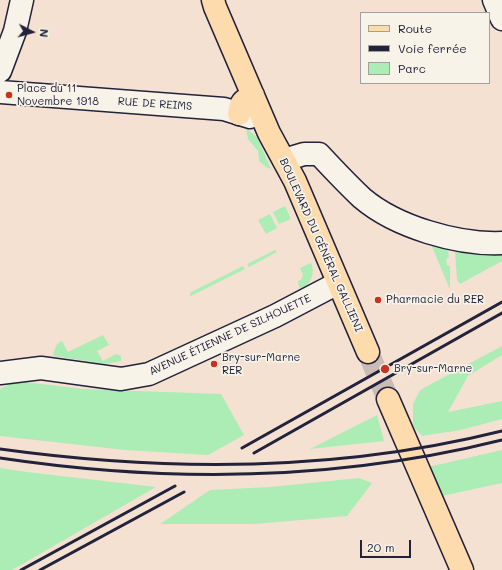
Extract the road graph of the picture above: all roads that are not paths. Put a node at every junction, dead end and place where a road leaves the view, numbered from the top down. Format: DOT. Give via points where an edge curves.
graph roads {
  1 [pos="22,0"];
  2 [pos="213,0"];
  3 [pos="494,0"];
  4 [pos="502,19"];
  5 [pos="0,71"];
  6 [pos="0,92"];
  7 [pos="251,107"];
  8 [pos="284,160"];
  9 [pos="502,244"];
  10 [pos="338,283"];
  11 [pos="368,352"];
  12 [pos="0,373"];
  13 [pos="388,399"];
  14 [pos="462,570"];
  1 -- 5 [label="street" via="15,31"];
  2 -- 7 [label="main road, BOULEVARD DU GÉNÉRAL GALLIENI"];
  3 -- 4 [label="street"];
  6 -- 7 [label="street, RUE DE REIMS" via="224,109"];
  7 -- 8 [label="main road, BOULEVARD DU GÉNÉRAL GALLIENI"];
  8 -- 9 [label="street" via="304,154 319,154 363,198 390,218 451,238"];
  8 -- 10 [label="main road, BOULEVARD DU GÉNÉRAL GALLIENI"];
  10 -- 11 [label="main road, BOULEVARD DU GÉNÉRAL GALLIENI"];
  10 -- 12 [label="street, AVENUE ÉTIENNE DE SILHOUETTE" via="275,316 149,374 121,378 41,368"];
  13 -- 14 [label="main road"];
}
